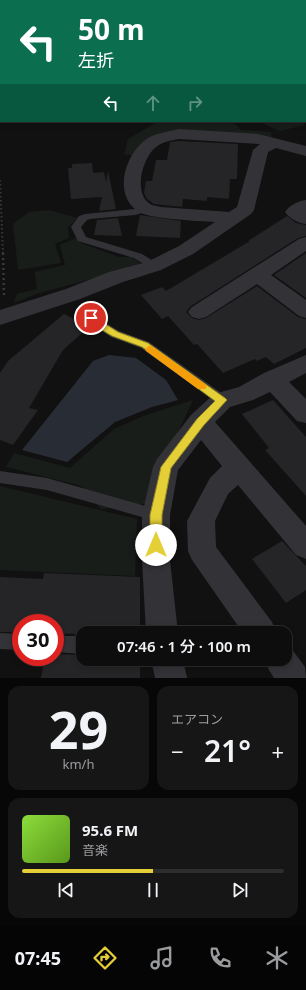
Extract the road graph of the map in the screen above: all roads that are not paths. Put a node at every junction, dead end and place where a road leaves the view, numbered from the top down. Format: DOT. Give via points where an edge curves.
graph roads {
  1 [pos="274,143"];
  2 [pos="306,151"];
  3 [pos="146,209"];
  4 [pos="232,218"];
  5 [pos="306,243"];
  6 [pos="154,266"];
  7 [pos="257,274"];
  8 [pos="306,311"];
  9 [pos="198,312"];
  10 [pos="0,318"];
  11 [pos="91,318"];
  12 [pos="306,363"];
  13 [pos="272,379"];
  14 [pos="222,400"];
  15 [pos="306,414"];
  16 [pos="200,422"];
  17 [pos="238,467"];
  18 [pos="0,477"];
  19 [pos="156,515"];
  20 [pos="306,546"];
  21 [pos="161,626"];
  22 [pos="256,626"];
  23 [pos="0,641"];
  24 [pos="12,642"];
  25 [pos="64,644"];
  26 [pos="76,645"];
  27 [pos="168,666"];
  28 [pos="285,666"];
  29 [pos="171,678"];
  30 [pos="294,678"];
  1 -- 2 [label="street"];
  1 -- 3 [label="street" via="258,139 179,134 150,144 137,161 132,180 137,201"];
  1 -- 4 [label="street" via="261,150 245,210"];
  3 -- 4 [label="street"];
  3 -- 6 [label="lane" via="89,216 76,227 82,240 138,256"];
  4 -- 6 [label="street" via="186,250"];
  5 -- 7 [label="street"];
  6 -- 10 [label="street"];
  7 -- 8 [label="street"];
  7 -- 9 [label="street"];
  11 -- 14 [label="lane" via="115,334 145,345"];
  12 -- 13 [label="street"];
  13 -- 14 [label="street" via="245,394"];
  13 -- 15 [label="street"];
  14 -- 16 [label="street"];
  16 -- 17 [label="street"];
  16 -- 19 [label="street" via="166,467"];
  17 -- 20 [label="street"];
  17 -- 22 [label="street" via="220,486 201,521 202,551"];
  18 -- 19 [label="lane" via="47,484"];
  19 -- 21 [label="street" via="156,560"];
  23 -- 24 [label="lane"];
  25 -- 26 [label="lane"];
  27 -- 29 [label="street"];
  28 -- 30 [label="street"];
}
